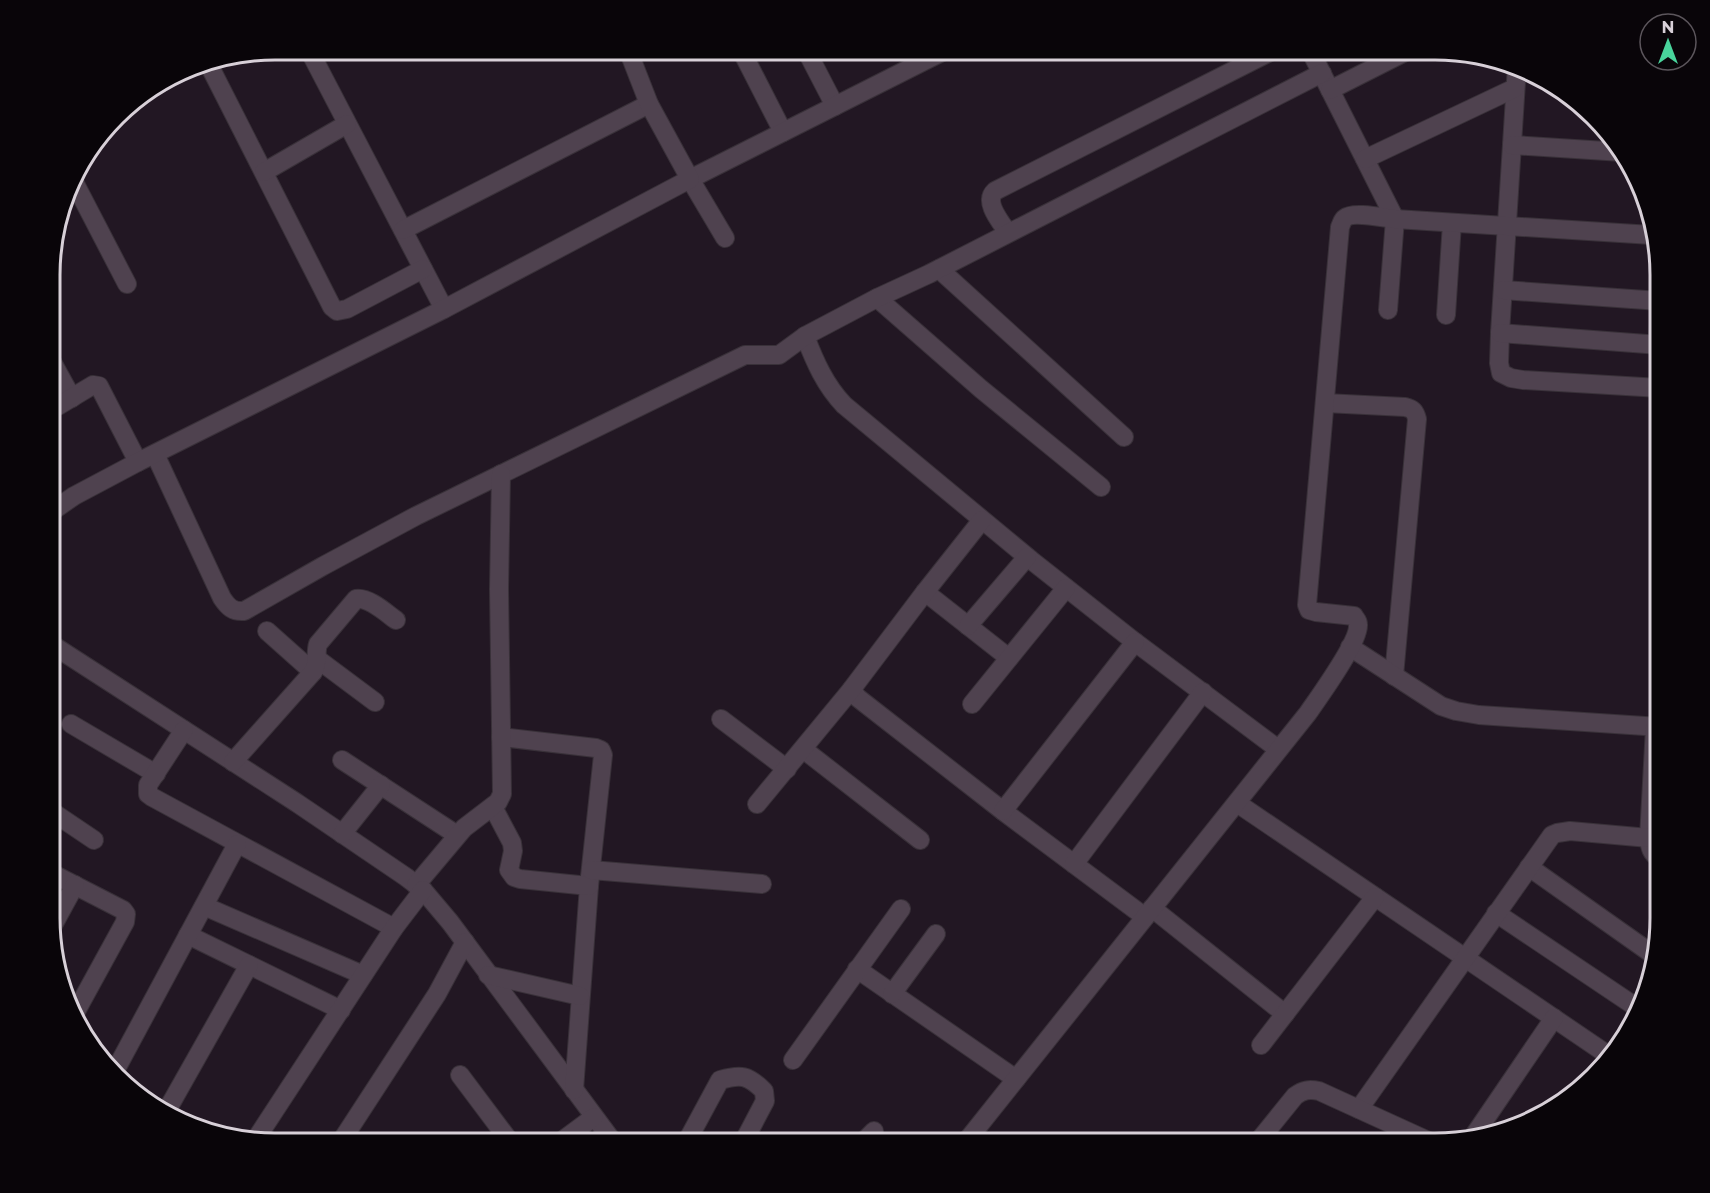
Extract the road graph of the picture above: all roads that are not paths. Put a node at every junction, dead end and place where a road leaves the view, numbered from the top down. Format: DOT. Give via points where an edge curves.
graph roads {
  1 [pos="314,60"];
  2 [pos="632,60"];
  3 [pos="746,60"];
  4 [pos="811,60"];
  5 [pos="912,60"];
  6 [pos="1254,60"];
  7 [pos="1315,60"];
  8 [pos="1389,60"];
  9 [pos="211,69"];
  10 [pos="1322,73"];
  11 [pos="1516,75"];
  12 [pos="1515,88"];
  13 [pos="1330,90"];
  14 [pos="649,104"];
  15 [pos="835,106"];
  16 [pos="347,124"];
  17 [pos="783,132"];
  18 [pos="1512,145"];
  19 [pos="1611,151"];
  20 [pos="1365,159"];
  21 [pos="264,172"];
  22 [pos="690,179"];
  23 [pos="78,189"];
  24 [pos="1395,219"];
  25 [pos="1452,223"];
  26 [pos="1506,226"];
  27 [pos="403,230"];
  28 [pos="1008,233"];
  29 [pos="1646,235"];
  30 [pos="725,238"];
  31 [pos="423,269"];
  32 [pos="939,269"];
  33 [pos="127,284"];
  34 [pos="1503,290"];
  35 [pos="877,298"];
  36 [pos="1650,301"];
  37 [pos="444,309"];
  38 [pos="1388,310"];
  39 [pos="1446,315"];
  40 [pos="1500,333"];
  41 [pos="805,336"];
  42 [pos="1650,344"];
  43 [pos="60,387"];
  44 [pos="1650,387"];
  45 [pos="1325,403"];
  46 [pos="1124,437"];
  47 [pos="146,458"];
  48 [pos="501,474"];
  49 [pos="1101,487"];
  50 [pos="60,506"];
  51 [pos="982,520"];
  52 [pos="1027,557"];
  53 [pos="1066,588"];
  54 [pos="925,592"];
  55 [pos="396,620"];
  56 [pos="968,626"];
  57 [pos="267,631"];
  58 [pos="1134,642"];
  59 [pos="1350,647"];
  60 [pos="60,650"];
  61 [pos="1010,658"];
  62 [pos="315,665"];
  63 [pos="1394,676"];
  64 [pos="851,690"];
  65 [pos="1203,692"];
  66 [pos="375,702"];
  67 [pos="972,704"];
  68 [pos="721,719"];
  69 [pos="71,724"];
  70 [pos="1650,726"];
  71 [pos="184,730"];
  72 [pos="501,737"];
  73 [pos="804,748"];
  74 [pos="1278,749"];
  75 [pos="342,760"];
  76 [pos="232,762"];
  77 [pos="787,769"];
  78 [pos="156,774"];
  79 [pos="381,785"];
  80 [pos="758,804"];
  81 [pos="1237,804"];
  82 [pos="493,807"];
  83 [pos="1003,811"];
  84 [pos="60,817"];
  85 [pos="1650,826"];
  86 [pos="342,834"];
  87 [pos="458,835"];
  88 [pos="1649,838"];
  89 [pos="94,840"];
  90 [pos="920,840"];
  91 [pos="237,844"];
  92 [pos="1650,849"];
  93 [pos="1074,864"];
  94 [pos="1529,867"];
  95 [pos="60,878"];
  96 [pos="590,878"];
  97 [pos="762,884"];
  98 [pos="75,885"];
  99 [pos="420,887"];
  100 [pos="1376,897"];
  101 [pos="204,906"];
  102 [pos="901,909"];
  103 [pos="60,912"];
  104 [pos="1148,912"];
  105 [pos="1496,913"];
  106 [pos="394,928"];
  107 [pos="936,934"];
  108 [pos="188,935"];
  109 [pos="465,942"];
  110 [pos="1647,951"];
  111 [pos="1465,958"];
  112 [pos="249,965"];
  113 [pos="857,969"];
  114 [pos="363,975"];
  115 [pos="488,975"];
  116 [pos="892,994"];
  117 [pos="580,996"];
  118 [pos="1632,1004"];
  119 [pos="79,1006"];
  120 [pos="340,1010"];
  121 [pos="1285,1014"];
  122 [pos="1554,1018"];
  123 [pos="1261,1045"];
  124 [pos="1604,1052"];
  125 [pos="793,1060"];
  126 [pos="118,1065"];
  127 [pos="460,1075"];
  128 [pos="1016,1079"];
  129 [pos="574,1090"];
  130 [pos="170,1105"];
  131 [pos="1359,1109"];
  132 [pos="594,1117"];
  133 [pos="1479,1129"];
  134 [pos="260,1133"];
  135 [pos="347,1133"];
  136 [pos="504,1133"];
  137 [pos="573,1133"];
  138 [pos="606,1133"];
  139 [pos="691,1133"];
  140 [pos="748,1133"];
  141 [pos="973,1133"];
  142 [pos="1265,1133"];
  143 [pos="1411,1133"];
  1 -- 16 [label="street"];
  2 -- 14 [label="street"];
  3 -- 17 [label="street"];
  4 -- 15 [label="street"];
  5 -- 15 [label="street"];
  6 -- 28 [label="street" via="995,190 991,206"];
  7 -- 10 [label="street"];
  8 -- 13 [label="street"];
  9 -- 21 [label="street"];
  10 -- 13 [label="street"];
  10 -- 28 [label="street"];
  11 -- 12 [label="street"];
  12 -- 18 [label="street"];
  12 -- 20 [label="street"];
  13 -- 20 [label="street"];
  14 -- 22 [label="street"];
  14 -- 27 [label="street"];
  15 -- 17 [label="street"];
  16 -- 21 [label="street"];
  16 -- 27 [label="street"];
  17 -- 22 [label="street"];
  18 -- 19 [label="street"];
  18 -- 26 [label="street"];
  20 -- 24 [label="street"];
  21 -- 31 [label="street" via="329,303 337,311"];
  22 -- 30 [label="street"];
  22 -- 37 [label="street"];
  23 -- 33 [label="street"];
  24 -- 25 [label="street"];
  24 -- 38 [label="street"];
  24 -- 45 [label="street" via="1354,215 1343,220"];
  25 -- 26 [label="street"];
  25 -- 39 [label="street"];
  26 -- 29 [label="street"];
  26 -- 34 [label="street"];
  27 -- 31 [label="street"];
  28 -- 32 [label="street"];
  31 -- 37 [label="street"];
  32 -- 35 [label="street"];
  32 -- 46 [label="street"];
  34 -- 36 [label="street"];
  34 -- 40 [label="street"];
  35 -- 41 [label="street"];
  35 -- 49 [label="street"];
  37 -- 47 [label="street"];
  40 -- 42 [label="street"];
  40 -- 44 [label="street" via="1499,368 1505,376"];
  41 -- 48 [label="street" via="779,355 745,355"];
  41 -- 51 [label="street" via="826,384 844,405"];
  43 -- 47 [label="street" via="65,402 93,385 99,386"];
  45 -- 59 [label="street" via="1307,605 1309,610 1356,619 1357,630"];
  45 -- 63 [label="street" via="1405,407 1416,412"];
  47 -- 48 [label="street" via="222,598 237,612"];
  47 -- 50 [label="street"];
  48 -- 72 [label="street"];
  51 -- 52 [label="street"];
  51 -- 54 [label="street"];
  52 -- 53 [label="street"];
  52 -- 56 [label="street"];
  53 -- 58 [label="street"];
  53 -- 61 [label="street"];
  54 -- 56 [label="street"];
  54 -- 64 [label="street"];
  55 -- 62 [label="street" via="366,600 356,599 318,644"];
  56 -- 61 [label="street"];
  57 -- 62 [label="street"];
  58 -- 65 [label="street"];
  58 -- 83 [label="street"];
  59 -- 63 [label="street"];
  59 -- 74 [label="street" via="1308,713"];
  60 -- 71 [label="street"];
  61 -- 67 [label="street"];
  62 -- 66 [label="street"];
  62 -- 76 [label="street"];
  63 -- 70 [label="street" via="1441,706 1456,711"];
  64 -- 73 [label="street"];
  64 -- 83 [label="street"];
  65 -- 74 [label="street"];
  65 -- 93 [label="street"];
  68 -- 77 [label="street"];
  69 -- 78 [label="street"];
  71 -- 76 [label="street"];
  71 -- 78 [label="street"];
  72 -- 82 [label="street" via="502,794"];
  72 -- 96 [label="street" via="601,750 603,762"];
  73 -- 77 [label="street"];
  73 -- 90 [label="street"];
  74 -- 81 [label="street"];
  75 -- 79 [label="street"];
  76 -- 86 [label="street"];
  77 -- 80 [label="street"];
  78 -- 91 [label="street" via="148,794"];
  79 -- 86 [label="street"];
  79 -- 87 [label="street"];
  81 -- 100 [label="street"];
  81 -- 104 [label="street"];
  82 -- 87 [label="street"];
  82 -- 96 [label="street" via="512,843 510,870 514,877"];
  83 -- 93 [label="street"];
  84 -- 89 [label="street"];
  85 -- 88 [label="street"];
  86 -- 99 [label="street"];
  87 -- 99 [label="street"];
  88 -- 92 [label="street"];
  88 -- 94 [label="street" via="1557,833"];
  91 -- 101 [label="street"];
  91 -- 106 [label="street"];
  93 -- 104 [label="street"];
  94 -- 105 [label="street"];
  94 -- 110 [label="street"];
  95 -- 98 [label="street"];
  96 -- 97 [label="street"];
  96 -- 117 [label="street"];
  98 -- 103 [label="street"];
  98 -- 119 [label="street" via="125,911 126,917"];
  99 -- 106 [label="street"];
  99 -- 109 [label="street"];
  100 -- 111 [label="street"];
  100 -- 121 [label="street"];
  101 -- 108 [label="street"];
  101 -- 114 [label="street"];
  102 -- 113 [label="street"];
  104 -- 121 [label="street"];
  104 -- 128 [label="street"];
  105 -- 111 [label="street"];
  105 -- 118 [label="street"];
  106 -- 114 [label="street"];
  107 -- 116 [label="street"];
  108 -- 112 [label="street"];
  108 -- 126 [label="street"];
  109 -- 115 [label="street"];
  109 -- 135 [label="street" via="437,994"];
  111 -- 122 [label="street"];
  111 -- 131 [label="street"];
  112 -- 120 [label="street"];
  112 -- 130 [label="street"];
  113 -- 116 [label="street"];
  113 -- 125 [label="street"];
  114 -- 120 [label="street"];
  115 -- 117 [label="street"];
  115 -- 129 [label="street"];
  116 -- 128 [label="street"];
  117 -- 129 [label="street"];
  120 -- 134 [label="street"];
  121 -- 123 [label="street"];
  122 -- 124 [label="street"];
  122 -- 133 [label="street"];
  127 -- 136 [label="street"];
  128 -- 141 [label="street"];
  129 -- 132 [label="street"];
  131 -- 142 [label="street" via="1319,1091 1301,1091"];
  131 -- 143 [label="street"];
  132 -- 137 [label="street"];
  132 -- 138 [label="street"];
  139 -- 140 [label="street" via="720,1080 738,1075 764,1091 765,1101"];
}
